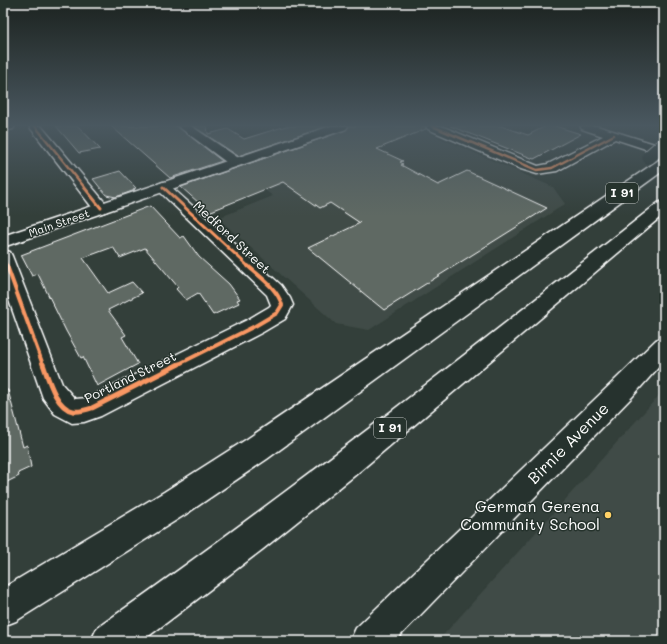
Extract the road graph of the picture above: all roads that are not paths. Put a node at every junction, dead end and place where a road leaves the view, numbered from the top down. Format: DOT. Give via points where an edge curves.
graph roads {
  1 [pos="59,156"];
  2 [pos="227,156"];
  3 [pos="253,156"];
  4 [pos="504,156"];
  5 [pos="574,156"];
  6 [pos="235,162"];
  7 [pos="657,163"];
  8 [pos="163,187"];
  9 [pos="664,206"];
  10 [pos="100,208"];
  11 [pos="3,242"];
  12 [pos="3,256"];
  13 [pos="282,305"];
  14 [pos="664,346"];
  15 [pos="77,564"];
  16 [pos="3,596"];
  17 [pos="3,608"];
  18 [pos="110,641"];
  19 [pos="369,641"];
  1 -- 10 [label="main road"];
  2 -- 6 [label="main road"];
  3 -- 6 [label="main road, Main Street"];
  4 -- 5 [label="main road" via="538,170 552,168"];
  6 -- 8 [label="main road, Main Street"];
  7 -- 15 [label="main road, I 91" via="586,218 263,444"];
  8 -- 10 [label="main road, Main Street"];
  8 -- 13 [label="main road, Medford Street" via="274,290"];
  9 -- 18 [label="main road, I 91" via="296,503"];
  10 -- 11 [label="main road, Main Street"];
  12 -- 13 [label="main road, Portland Street" via="52,390 66,409 79,413 255,326 277,313"];
  14 -- 19 [label="main road, Birnie Avenue"];
  15 -- 16 [label="main road"];
  15 -- 17 [label="main road, I 91"];
}
